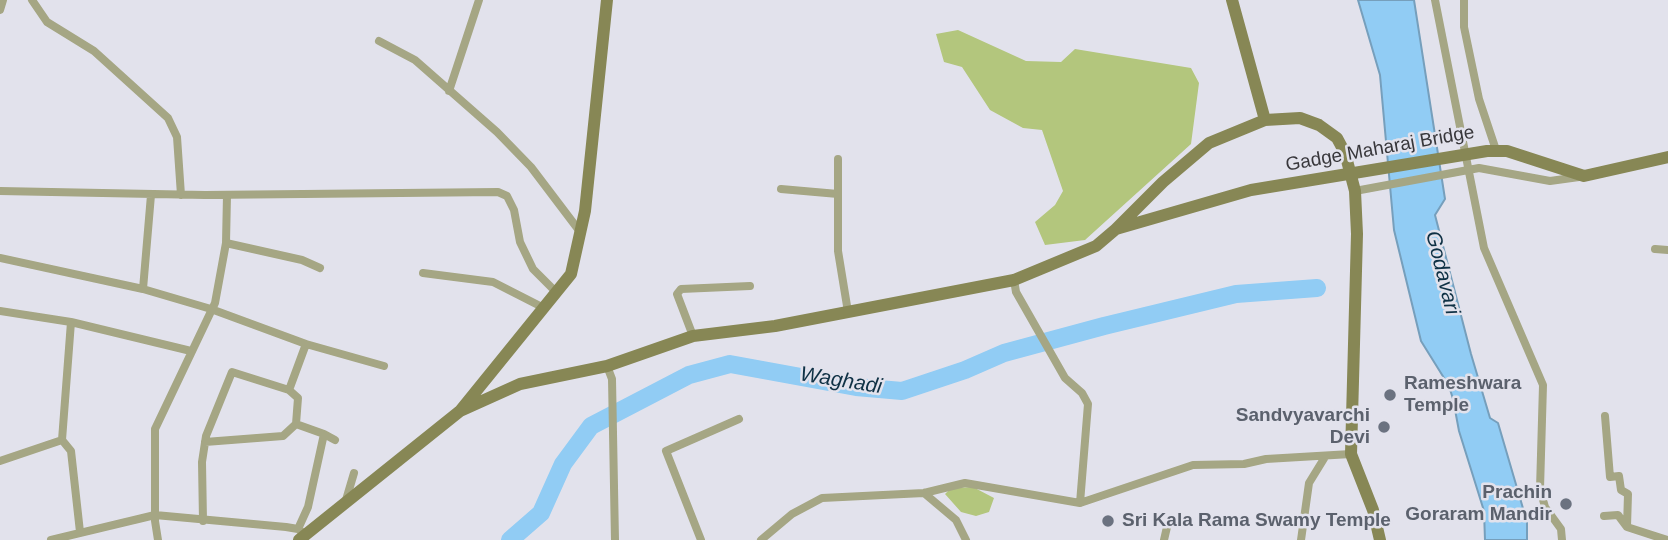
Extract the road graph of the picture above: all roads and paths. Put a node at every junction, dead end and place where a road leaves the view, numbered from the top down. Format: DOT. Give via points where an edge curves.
graph roads {
  1 [pos="3,0"];
  2 [pos="32,0"];
  3 [pos="478,0"];
  4 [pos="607,0"];
  5 [pos="1232,0"];
  6 [pos="1435,0"];
  7 [pos="1464,0"];
  8 [pos="0,10"];
  9 [pos="379,41"];
  10 [pos="449,91"];
  11 [pos="1265,120"];
  12 [pos="1492,150"];
  13 [pos="1667,154"];
  14 [pos="838,159"];
  15 [pos="1468,170"];
  16 [pos="1584,176"];
  17 [pos="781,189"];
  18 [pos="0,191"];
  19 [pos="1355,191"];
  20 [pos="181,194"];
  21 [pos="838,194"];
  22 [pos="151,195"];
  23 [pos="227,195"];
  24 [pos="1116,229"];
  25 [pos="581,233"];
  26 [pos="226,243"];
  27 [pos="1655,249"];
  28 [pos="1668,250"];
  29 [pos="0,258"];
  30 [pos="320,268"];
  31 [pos="423,273"];
  32 [pos="1014,280"];
  33 [pos="750,286"];
  34 [pos="143,289"];
  35 [pos="555,292"];
  36 [pos="544,308"];
  37 [pos="211,309"];
  38 [pos="0,311"];
  39 [pos="848,312"];
  40 [pos="71,323"];
  41 [pos="692,336"];
  42 [pos="306,344"];
  43 [pos="191,351"];
  44 [pos="384,366"];
  45 [pos="607,366"];
  46 [pos="289,390"];
  47 [pos="460,411"];
  48 [pos="1605,416"];
  49 [pos="738,419"];
  50 [pos="296,425"];
  51 [pos="324,435"];
  52 [pos="62,440"];
  53 [pos="335,440"];
  54 [pos="205,442"];
  55 [pos="1350,454"];
  56 [pos="1325,457"];
  57 [pos="0,461"];
  58 [pos="354,473"];
  59 [pos="924,493"];
  60 [pos="1080,503"];
  61 [pos="345,506"];
  62 [pos="155,515"];
  63 [pos="1604,516"];
  64 [pos="203,521"];
  65 [pos="1167,527"];
  66 [pos="1627,527"];
  67 [pos="80,532"];
  68 [pos="301,534"];
  69 [pos="51,540"];
  70 [pos="158,540"];
  71 [pos="615,540"];
  72 [pos="701,540"];
  73 [pos="761,540"];
  74 [pos="966,540"];
  75 [pos="1164,540"];
  76 [pos="1301,540"];
  77 [pos="1380,540"];
  78 [pos="1562,540"];
  79 [pos="1667,540"];
  1 -- 8 [label="street"];
  2 -- 20 [label="street" via="47,22 94,51 168,118 177,137"];
  3 -- 10 [label="street"];
  4 -- 25 [label="street"];
  5 -- 11 [label="street"];
  6 -- 15 [label="street"];
  7 -- 12 [label="street" via="1464,27"];
  9 -- 10 [label="street" via="415,60"];
  10 -- 25 [label="street" via="531,167"];
  11 -- 19 [label="street" via="1300,118 1337,138"];
  11 -- 24 [label="street" via="1209,143"];
  12 -- 16 [label="street" via="1544,161"];
  12 -- 24 [label="street, Gadge Maharaj Bridge" via="1251,190"];
  13 -- 16 [label="street"];
  14 -- 21 [label="street"];
  15 -- 16 [label="street" via="1550,181"];
  15 -- 19 [label="street"];
  15 -- 78 [label="street" via="1484,248 1543,385 1540,489"];
  17 -- 21 [label="street"];
  18 -- 22 [label="street"];
  19 -- 55 [label="street" via="1357,271"];
  20 -- 22 [label="street"];
  20 -- 23 [label="street"];
  21 -- 39 [label="street" via="838,251"];
  22 -- 34 [label="street"];
  23 -- 26 [label="street"];
  23 -- 35 [label="street" via="498,192 507,196 514,210 520,242 533,269"];
  24 -- 32 [label="street" via="1096,246"];
  25 -- 35 [label="street" via="571,274"];
  26 -- 30 [label="street"];
  26 -- 37 [label="street"];
  27 -- 28 [label="street"];
  29 -- 34 [label="street"];
  31 -- 36 [label="street" via="493,282"];
  32 -- 39 [label="street"];
  32 -- 60 [label="street" via="1016,292 1065,378 1088,404"];
  33 -- 41 [label="street" via="681,289 677,294"];
  34 -- 37 [label="street"];
  35 -- 36 [label="street"];
  36 -- 47 [label="street"];
  37 -- 42 [label="street"];
  37 -- 43 [label="street"];
  38 -- 40 [label="street"];
  39 -- 41 [label="street"];
  40 -- 43 [label="street"];
  40 -- 52 [label="street"];
  41 -- 45 [label="street"];
  42 -- 44 [label="street"];
  42 -- 46 [label="street"];
  43 -- 62 [label="street" via="155,429"];
  45 -- 47 [label="street" via="520,384"];
  45 -- 71 [label="street" via="612,379"];
  46 -- 50 [label="street" via="298,398"];
  46 -- 54 [label="street" via="232,372"];
  47 -- 61 [label="street"];
  48 -- 66 [label="street" via="1610,477 1619,476 1621,490 1628,494"];
  49 -- 72 [label="street" via="666,451"];
  50 -- 51 [label="street"];
  50 -- 54 [label="street" via="283,436"];
  51 -- 53 [label="street"];
  51 -- 68 [label="street"];
  52 -- 57 [label="street"];
  52 -- 67 [label="street" via="71,451"];
  54 -- 64 [label="street"];
  55 -- 56 [label="street"];
  55 -- 77 [label="street"];
  56 -- 60 [label="street" via="1193,465"];
  56 -- 76 [label="street" via="1309,483"];
  58 -- 61 [label="street"];
  59 -- 60 [label="street" via="965,483"];
  59 -- 73 [label="street" via="822,498 792,514"];
  59 -- 74 [label="street" via="956,520"];
  61 -- 68 [label="street"];
  62 -- 64 [label="street"];
  62 -- 67 [label="street"];
  62 -- 70 [label="street"];
  63 -- 66 [label="street" via="1618,515"];
  64 -- 68 [label="street"];
  65 -- 75 [label="street"];
  66 -- 79 [label="street"];
  67 -- 69 [label="street"];
}
